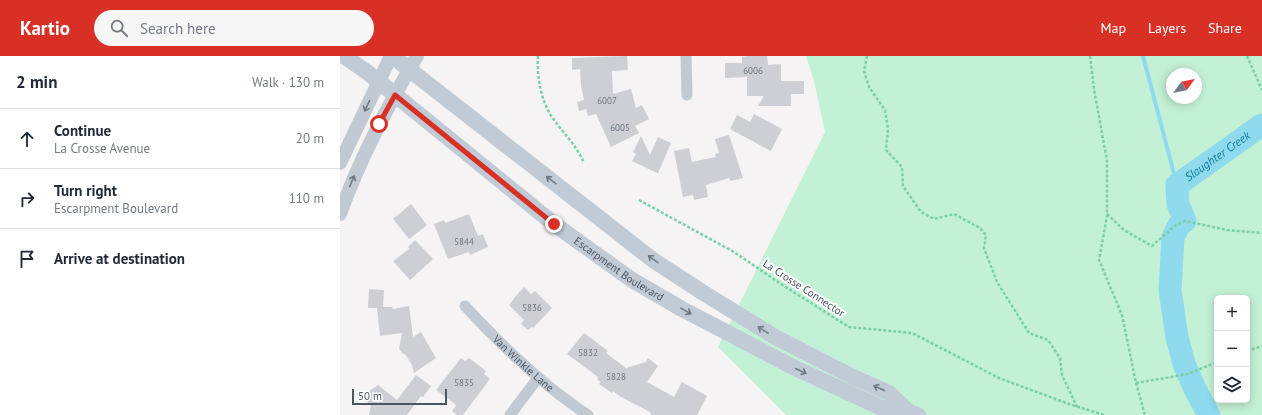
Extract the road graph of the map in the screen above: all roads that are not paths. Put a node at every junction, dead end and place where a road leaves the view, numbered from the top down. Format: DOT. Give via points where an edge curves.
graph roads {
  1 [pos="344,56"];
  2 [pos="392,56"];
  3 [pos="686,56"];
  4 [pos="413,62"];
  5 [pos="378,82"];
  6 [pos="687,94"];
  7 [pos="395,95"];
  8 [pos="340,163"];
  9 [pos="340,214"];
  10 [pos="465,306"];
  11 [pos="538,378"];
  12 [pos="914,414"];
  13 [pos="510,415"];
  14 [pos="588,415"];
  1 -- 5 [label="main road, Escarpment Boulevard"];
  2 -- 4 [label="main road, Escarpment Boulevard"];
  2 -- 5 [label="street"];
  3 -- 6 [label="street"];
  4 -- 7 [label="street"];
  12 -- 4 [label="main road, Escarpment Boulevard, one-way" via="889,393 775,337 653,260"];
  5 -- 7 [label="main road, Escarpment Boulevard"];
  5 -- 8 [label="street, one-way"];
  9 -- 7 [label="street, one-way" via="366,150"];
  7 -- 12 [label="main road, Escarpment Boulevard, one-way" via="554,224 632,280 795,368 882,408"];
  10 -- 11 [label="street, Van Winkle Lane" via="493,337"];
  11 -- 13 [label="street"];
  11 -- 14 [label="street, Van Winkle Lane"];
}
